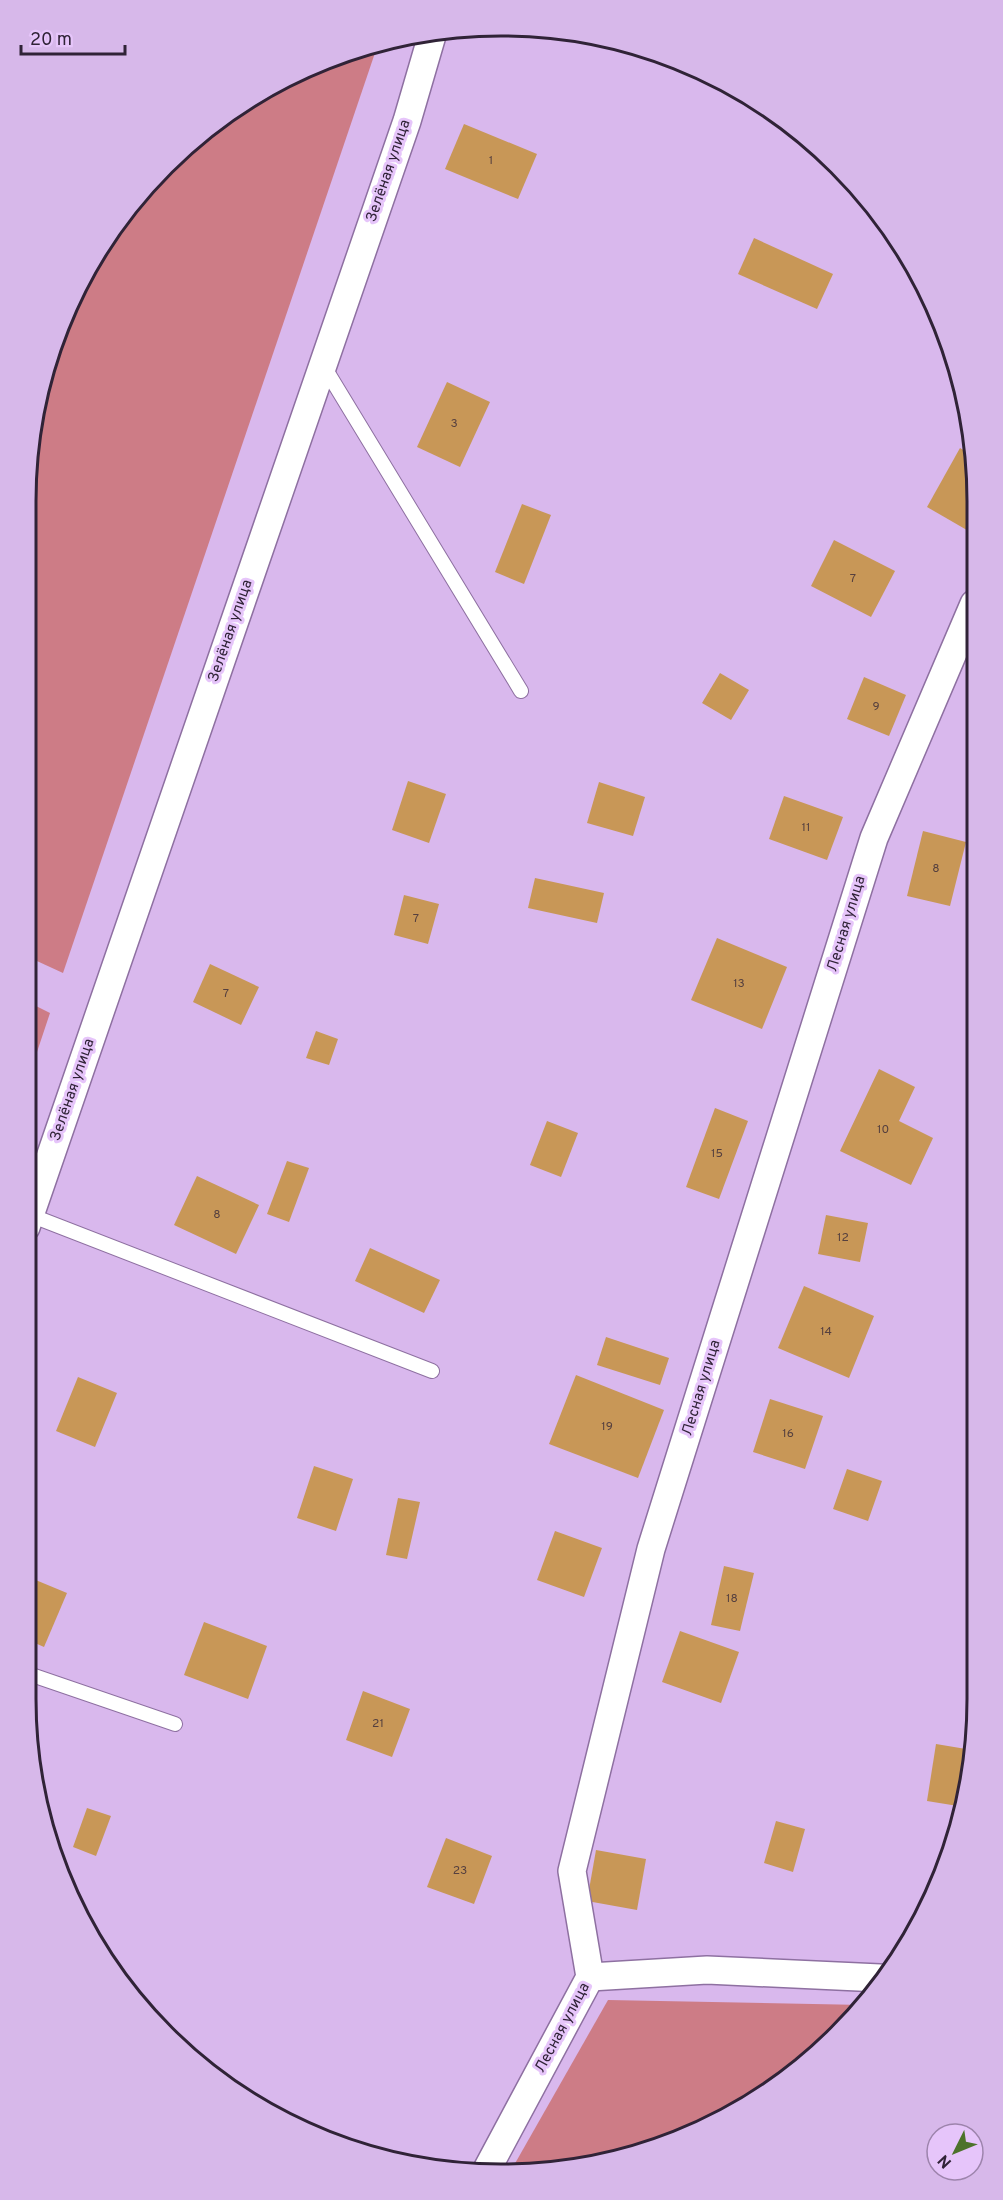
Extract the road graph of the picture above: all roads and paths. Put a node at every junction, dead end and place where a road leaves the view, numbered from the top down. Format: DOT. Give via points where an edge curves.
graph roads {
  1 [pos="430,42"];
  2 [pos="323,365"];
  3 [pos="967,620"];
  4 [pos="521,691"];
  5 [pos="36,1198"];
  6 [pos="36,1224"];
  7 [pos="432,1371"];
  8 [pos="36,1675"];
  9 [pos="175,1724"];
  10 [pos="590,1977"];
  11 [pos="874,1978"];
  12 [pos="490,2164"];
  1 -- 2 [label="street, Зелёная улица"];
  2 -- 4 [label="lane"];
  2 -- 5 [label="street, Зелёная улица"];
  3 -- 10 [label="street, Лесная улица" via="874,838 651,1549 572,1872"];
  6 -- 7 [label="lane"];
  8 -- 9 [label="lane"];
  10 -- 11 [label="street" via="707,1970"];
  10 -- 12 [label="street, Лесная улица"];
}
